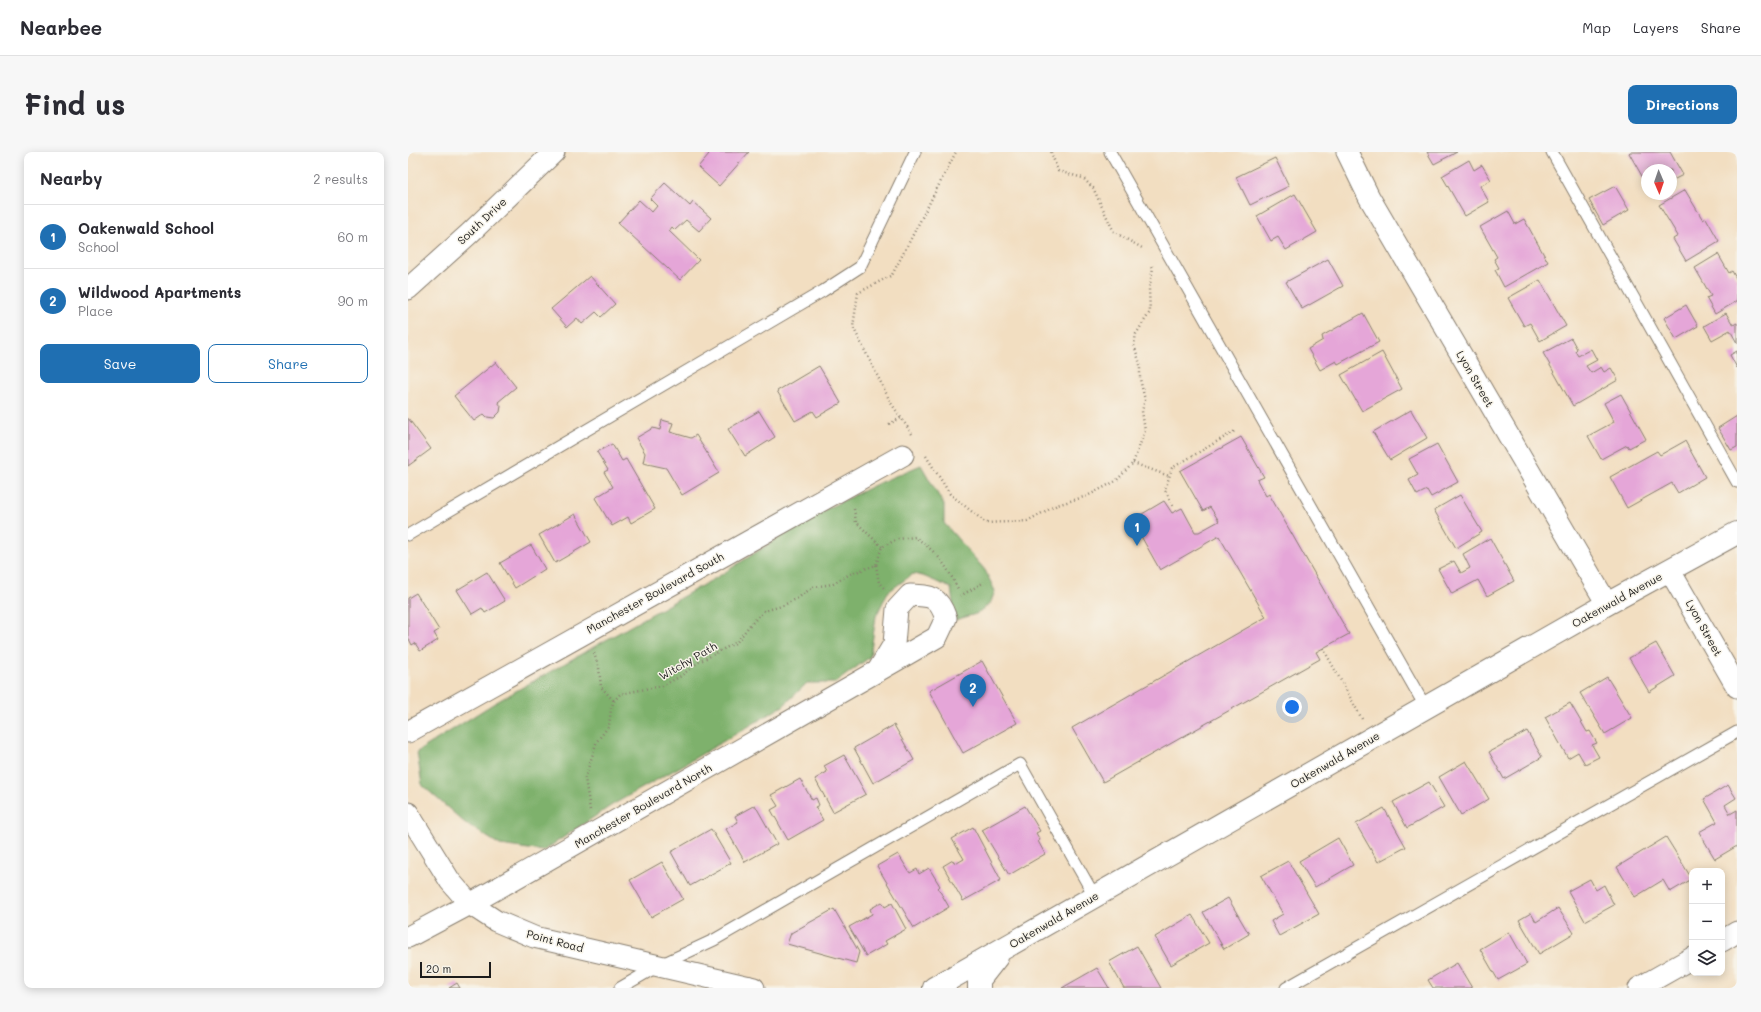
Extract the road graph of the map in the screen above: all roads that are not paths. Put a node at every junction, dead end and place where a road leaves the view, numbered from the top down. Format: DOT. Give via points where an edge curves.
graph roads {
  1 [pos="554,152"];
  2 [pos="915,152"];
  3 [pos="1110,152"];
  4 [pos="1347,152"];
  5 [pos="1552,152"];
  6 [pos="408,289"];
  7 [pos="909,448"];
  8 [pos="1737,482"];
  9 [pos="1737,532"];
  10 [pos="408,536"];
  11 [pos="1670,570"];
  12 [pos="1607,604"];
  13 [pos="877,672"];
  14 [pos="1737,687"];
  15 [pos="1426,708"];
  16 [pos="408,732"];
  17 [pos="1737,732"];
  18 [pos="408,813"];
  19 [pos="1095,897"];
  20 [pos="470,904"];
  21 [pos="1737,932"];
  22 [pos="408,937"];
  23 [pos="1724,940"];
  24 [pos="1004,948"];
  25 [pos="1689,960"];
  26 [pos="658,966"];
  27 [pos="620,988"];
  28 [pos="751,988"];
  29 [pos="934,988"];
  30 [pos="979,988"];
  31 [pos="1286,988"];
  32 [pos="1639,988"];
  1 -- 6 [label="street, South Drive"];
  2 -- 10 [label="lane" via="860,267"];
  3 -- 15 [label="lane"];
  4 -- 12 [label="street, Lyon Street" via="1369,197"];
  5 -- 8 [label="lane"];
  7 -- 16 [label="street, Manchester Boulevard South" via="848,486"];
  9 -- 11 [label="street, Oakenwald Avenue"];
  11 -- 12 [label="street, Oakenwald Avenue"];
  11 -- 14 [label="street, Lyon Street"];
  12 -- 15 [label="street, Oakenwald Avenue"];
  13 -- 13 [label="street, Manchester Boulevard North" via="937,637 946,618 942,606 929,596 910,596 897,609 894,644"];
  13 -- 20 [label="street, Manchester Boulevard North"];
  15 -- 19 [label="street, Oakenwald Avenue"];
  17 -- 31 [label="lane"];
  18 -- 20 [label="street, Point Road" via="450,881"];
  19 -- 24 [label="street, Oakenwald Avenue"];
  19 -- 26 [label="lane" via="1020,764 714,940"];
  20 -- 22 [label="street, Manchester Boulevard North"];
  20 -- 26 [label="street, Point Road" via="496,921 534,937"];
  21 -- 23 [label="street"];
  24 -- 29 [label="street, Oakenwald Avenue"];
  24 -- 30 [label="street" via="979,980"];
  25 -- 32 [label="street"];
  26 -- 27 [label="lane"];
  26 -- 28 [label="street, Point Road"];
}
